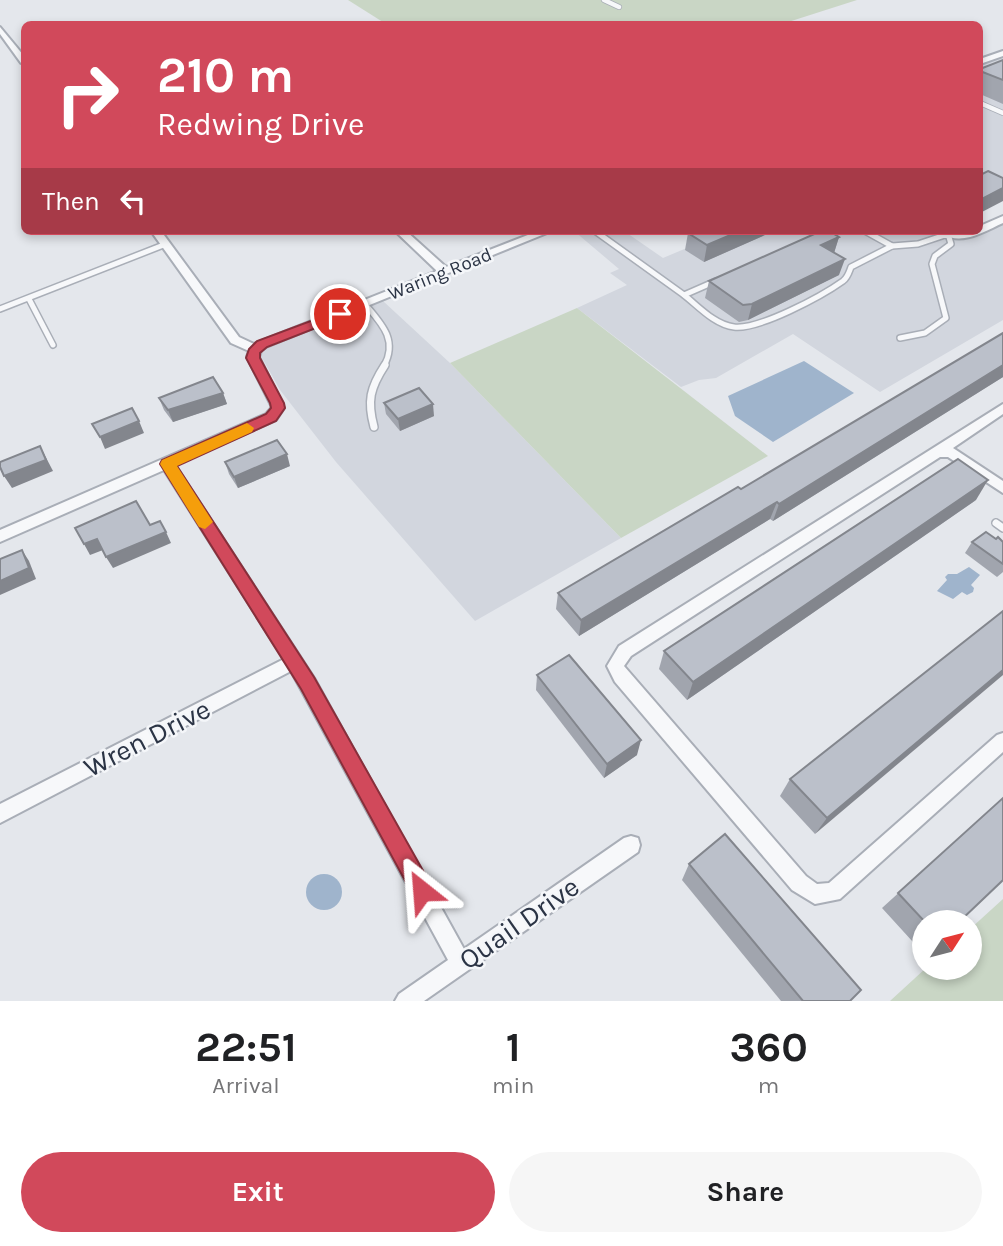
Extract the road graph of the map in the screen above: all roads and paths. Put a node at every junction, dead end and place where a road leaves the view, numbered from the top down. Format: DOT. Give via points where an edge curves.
graph roads {
  1 [pos="604,0"];
  2 [pos="619,7"];
  3 [pos="0,29"];
  4 [pos="1003,53"];
  5 [pos="21,57"];
  6 [pos="983,61"];
  7 [pos="983,104"];
  8 [pos="1003,113"];
  9 [pos="1003,219"];
  10 [pos="983,229"];
  11 [pos="159,235"];
  12 [pos="404,235"];
  13 [pos="537,235"];
  14 [pos="601,235"];
  15 [pos="872,235"];
  16 [pos="945,235"];
  17 [pos="948,235"];
  18 [pos="166,244"];
  19 [pos="892,246"];
  20 [pos="445,272"];
  21 [pos="720,279"];
  22 [pos="684,295"];
  23 [pos="29,299"];
  24 [pos="365,304"];
  25 [pos="0,309"];
  26 [pos="900,338"];
  27 [pos="53,345"];
  28 [pos="256,349"];
  29 [pos="1003,408"];
  30 [pos="374,427"];
  31 [pos="937,452"];
  32 [pos="167,464"];
  33 [pos="1003,488"];
  34 [pos="0,536"];
  35 [pos="295,661"];
  36 [pos="1003,741"];
  37 [pos="0,814"];
  38 [pos="631,845"];
  39 [pos="461,964"];
  40 [pos="406,1001"];
  1 -- 2 [label="lane"];
  3 -- 5 [label="street"];
  4 -- 6 [label="street"];
  7 -- 8 [label="lane"];
  9 -- 10 [label="street"];
  11 -- 18 [label="street"];
  12 -- 20 [label="street"];
  13 -- 20 [label="street, Waring Road"];
  14 -- 22 [label="lane"];
  15 -- 19 [label="lane"];
  16 -- 19 [label="lane"];
  17 -- 26 [label="lane" via="951,244 931,264 946,318 917,338"];
  18 -- 23 [label="lane"];
  18 -- 28 [label="street" via="235,340"];
  19 -- 22 [label="lane" via="851,267 846,279 753,326 726,325"];
  20 -- 24 [label="street, Waring Road"];
  21 -- 22 [label="lane"];
  23 -- 25 [label="lane"];
  23 -- 27 [label="lane"];
  24 -- 28 [label="street, Waring Road"];
  24 -- 30 [label="lane" via="386,327 393,343 369,387 367,412"];
  28 -- 32 [label="street" via="253,358 278,408 271,418"];
  29 -- 31 [label="street"];
  31 -- 33 [label="street" via="951,452"];
  31 -- 36 [label="street" via="625,651 615,666 799,883 815,894 833,892"];
  32 -- 34 [label="street"];
  32 -- 35 [label="street"];
  35 -- 37 [label="street, Wren Drive"];
  35 -- 39 [label="street"];
  38 -- 39 [label="street, Quail Drive"];
  39 -- 40 [label="street, Quail Drive"];
}
